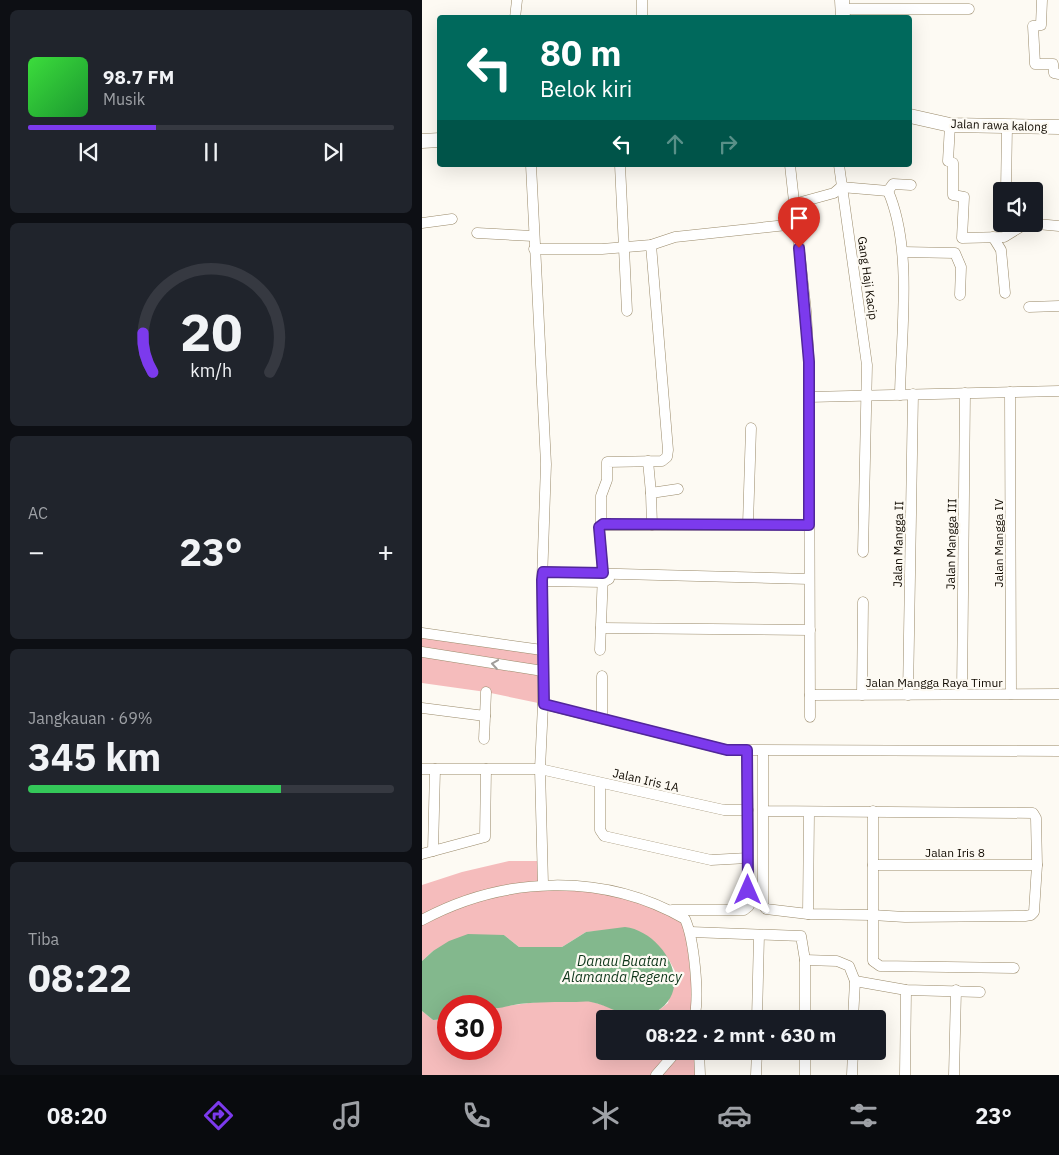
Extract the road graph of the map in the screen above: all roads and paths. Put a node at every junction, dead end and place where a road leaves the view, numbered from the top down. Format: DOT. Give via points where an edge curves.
graph roads {
  1 [pos="517,0"];
  2 [pos="642,0"];
  3 [pos="1042,0"];
  4 [pos="843,9"];
  5 [pos="969,9"];
  6 [pos="515,15"];
  7 [pos="642,15"];
  8 [pos="1058,74"];
  9 [pos="912,116"];
  10 [pos="950,125"];
  11 [pos="1007,126"];
  12 [pos="1058,127"];
  13 [pos="437,140"];
  14 [pos="422,141"];
  15 [pos="531,167"];
  16 [pos="620,167"];
  17 [pos="790,167"];
  18 [pos="839,167"];
  19 [pos="1006,182"];
  20 [pos="911,185"];
  21 [pos="841,187"];
  22 [pos="888,191"];
  23 [pos="794,204"];
  24 [pos="452,219"];
  25 [pos="422,223"];
  26 [pos="796,224"];
  27 [pos="1043,225"];
  28 [pos="1058,226"];
  29 [pos="1009,232"];
  30 [pos="477,233"];
  31 [pos="533,236"];
  32 [pos="992,238"];
  33 [pos="651,245"];
  34 [pos="625,246"];
  35 [pos="534,249"];
  36 [pos="903,252"];
  37 [pos="1005,293"];
  38 [pos="960,295"];
  39 [pos="1058,306"];
  40 [pos="1030,307"];
  41 [pos="627,312"];
  42 [pos="1058,391"];
  43 [pos="1010,392"];
  44 [pos="965,393"];
  45 [pos="913,394"];
  46 [pos="900,395"];
  47 [pos="866,396"];
  48 [pos="809,397"];
  49 [pos="751,428"];
  50 [pos="648,461"];
  51 [pos="678,489"];
  52 [pos="651,493"];
  53 [pos="748,524"];
  54 [pos="601,525"];
  55 [pos="652,525"];
  56 [pos="809,525"];
  57 [pos="863,552"];
  58 [pos="543,576"];
  59 [pos="603,577"];
  60 [pos="810,579"];
  61 [pos="863,602"];
  62 [pos="601,628"];
  63 [pos="810,630"];
  64 [pos="422,633"];
  65 [pos="542,650"];
  66 [pos="600,650"];
  67 [pos="422,652"];
  68 [pos="543,672"];
  69 [pos="602,676"];
  70 [pos="486,692"];
  71 [pos="962,694"];
  72 [pos="1011,694"];
  73 [pos="1058,694"];
  74 [pos="810,695"];
  75 [pos="862,695"];
  76 [pos="908,695"];
  77 [pos="544,704"];
  78 [pos="422,708"];
  79 [pos="485,716"];
  80 [pos="810,717"];
  81 [pos="602,718"];
  82 [pos="484,738"];
  83 [pos="747,750"];
  84 [pos="763,751"];
  85 [pos="1058,751"];
  86 [pos="422,769"];
  87 [pos="435,769"];
  88 [pos="486,769"];
  89 [pos="540,769"];
  90 [pos="600,783"];
  91 [pos="748,810"];
  92 [pos="763,811"];
  93 [pos="874,811"];
  94 [pos="809,812"];
  95 [pos="433,851"];
  96 [pos="422,854"];
  97 [pos="748,858"];
  98 [pos="873,865"];
  99 [pos="1037,865"];
  100 [pos="543,884"];
  101 [pos="670,910"];
  102 [pos="808,914"];
  103 [pos="872,915"];
  104 [pos="422,920"];
  105 [pos="691,932"];
  106 [pos="759,935"];
  107 [pos="805,960"];
  108 [pos="1014,968"];
  109 [pos="854,980"];
  110 [pos="906,990"];
  111 [pos="956,990"];
  112 [pos="980,992"];
  113 [pos="695,1010"];
  114 [pos="757,1010"];
  115 [pos="805,1010"];
  116 [pos="854,1010"];
  117 [pos="670,1060"];
  118 [pos="700,1060"];
  119 [pos="757,1060"];
  120 [pos="805,1060"];
  121 [pos="853,1060"];
  122 [pos="659,1074"];
  123 [pos="700,1075"];
  124 [pos="756,1075"];
  125 [pos="805,1075"];
  126 [pos="852,1075"];
  127 [pos="905,1075"];
  128 [pos="954,1075"];
  1 -- 6 [label="street"];
  2 -- 7 [label="street"];
  3 -- 8 [label="street" via="1041,25 1033,26 1035,64 1053,64 1054,72"];
  4 -- 5 [label="street"];
  9 -- 10 [label="street, Jalan rawa kalong"];
  10 -- 11 [label="street, Jalan rawa kalong"];
  10 -- 32 [label="street" via="947,150 948,161 953,163 952,195 964,197 962,238"];
  11 -- 12 [label="street, Jalan rawa kalong"];
  11 -- 19 [label="street"];
  13 -- 14 [label="street"];
  15 -- 31 [label="street"];
  16 -- 34 [label="street"];
  17 -- 23 [label="street"];
  18 -- 21 [label="street, Gang Haji Kacip"];
  20 -- 22 [label="street" via="893,184"];
  21 -- 22 [label="street"];
  21 -- 23 [label="street" via="834,193"];
  21 -- 47 [label="street, Gang Haji Kacip" via="867,365"];
  22 -- 36 [label="street" via="900,225"];
  23 -- 26 [label="street"];
  24 -- 25 [label="street"];
  26 -- 33 [label="street" via="675,237"];
  26 -- 48 [label="street" via="806,311"];
  27 -- 28 [label="street"];
  29 -- 32 [label="street" via="1004,237"];
  30 -- 31 [label="street"];
  31 -- 35 [label="street"];
  32 -- 37 [label="street" via="1001,250"];
  33 -- 34 [label="street"];
  33 -- 50 [label="street" via="668,450 662,461"];
  34 -- 35 [label="street"];
  34 -- 41 [label="street"];
  35 -- 58 [label="street" via="546,464"];
  36 -- 38 [label="street" via="955,253 960,267"];
  36 -- 46 [label="street"];
  39 -- 40 [label="street"];
  42 -- 43 [label="street"];
  43 -- 44 [label="street"];
  43 -- 72 [label="street, Jalan Mangga IV"];
  44 -- 45 [label="street"];
  44 -- 71 [label="street, Jalan Mangga III"];
  45 -- 46 [label="street"];
  45 -- 76 [label="street, Jalan Mangga II"];
  46 -- 47 [label="street"];
  47 -- 48 [label="street"];
  47 -- 57 [label="street, Gang Haji Kacip"];
  48 -- 56 [label="street"];
  49 -- 53 [label="street"];
  50 -- 52 [label="street"];
  50 -- 54 [label="street" via="606,462"];
  51 -- 52 [label="street"];
  52 -- 55 [label="street"];
  53 -- 55 [label="street"];
  53 -- 56 [label="street"];
  54 -- 55 [label="street"];
  54 -- 59 [label="street"];
  56 -- 60 [label="street"];
  58 -- 59 [label="street"];
  58 -- 65 [label="street"];
  59 -- 60 [label="street"];
  59 -- 62 [label="street"];
  60 -- 63 [label="street"];
  61 -- 75 [label="street"];
  62 -- 63 [label="street"];
  62 -- 66 [label="street"];
  63 -- 74 [label="street"];
  64 -- 65 [label="street"];
  65 -- 68 [label="street"];
  68 -- 67 [label="street, one-way"];
  68 -- 77 [label="street"];
  69 -- 81 [label="street"];
  70 -- 79 [label="street"];
  71 -- 72 [label="street, Jalan Mangga Raya Timur"];
  71 -- 76 [label="street, Jalan Mangga Raya Timur"];
  72 -- 73 [label="street, Jalan Mangga Raya Timur"];
  74 -- 75 [label="street, Jalan Mangga Raya Timur"];
  74 -- 80 [label="street"];
  75 -- 76 [label="street, Jalan Mangga Raya Timur"];
  77 -- 81 [label="street"];
  77 -- 89 [label="street"];
  78 -- 79 [label="street"];
  79 -- 82 [label="street"];
  81 -- 83 [label="street" via="727,750"];
  83 -- 84 [label="street"];
  83 -- 91 [label="street"];
  84 -- 85 [label="street"];
  84 -- 92 [label="street"];
  86 -- 87 [label="street, Jalan Iris 1A"];
  87 -- 88 [label="street, Jalan Iris 1A"];
  87 -- 95 [label="street"];
  88 -- 89 [label="street, Jalan Iris 1A"];
  88 -- 95 [label="street" via="485,837"];
  89 -- 90 [label="street, Jalan Iris 1A"];
  89 -- 100 [label="street"];
  90 -- 91 [label="street, Jalan Iris 1A" via="724,810"];
  90 -- 97 [label="street" via="600,830 604,836 711,860"];
  91 -- 97 [label="street"];
  92 -- 94 [label="street"];
  92 -- 102 [label="street" via="763,905 766,909"];
  93 -- 94 [label="street"];
  93 -- 98 [label="street"];
  93 -- 99 [label="street" via="1033,813 1036,818"];
  94 -- 102 [label="street"];
  95 -- 96 [label="street"];
  97 -- 101 [label="street" via="749,906 744,910"];
  98 -- 99 [label="street, Jalan Iris 8"];
  98 -- 103 [label="street"];
  99 -- 103 [label="street" via="1032,915 905,918"];
  100 -- 101 [label="street" via="606,890"];
  100 -- 104 [label="street" via="493,891 451,905"];
  101 -- 105 [label="street" via="685,919"];
  102 -- 103 [label="street"];
  103 -- 108 [label="street" via="873,961 880,966"];
  105 -- 106 [label="street"];
  105 -- 113 [label="street"];
  106 -- 107 [label="street" via="802,937"];
  106 -- 114 [label="street"];
  107 -- 109 [label="street" via="844,962"];
  107 -- 115 [label="street"];
  109 -- 110 [label="street"];
  109 -- 116 [label="street"];
  110 -- 111 [label="street"];
  110 -- 127 [label="street"];
  111 -- 112 [label="street"];
  111 -- 128 [label="street"];
  117 -- 122 [label="street"];
  118 -- 123 [label="street"];
  119 -- 124 [label="street"];
  120 -- 125 [label="street"];
  121 -- 126 [label="street"];
}
